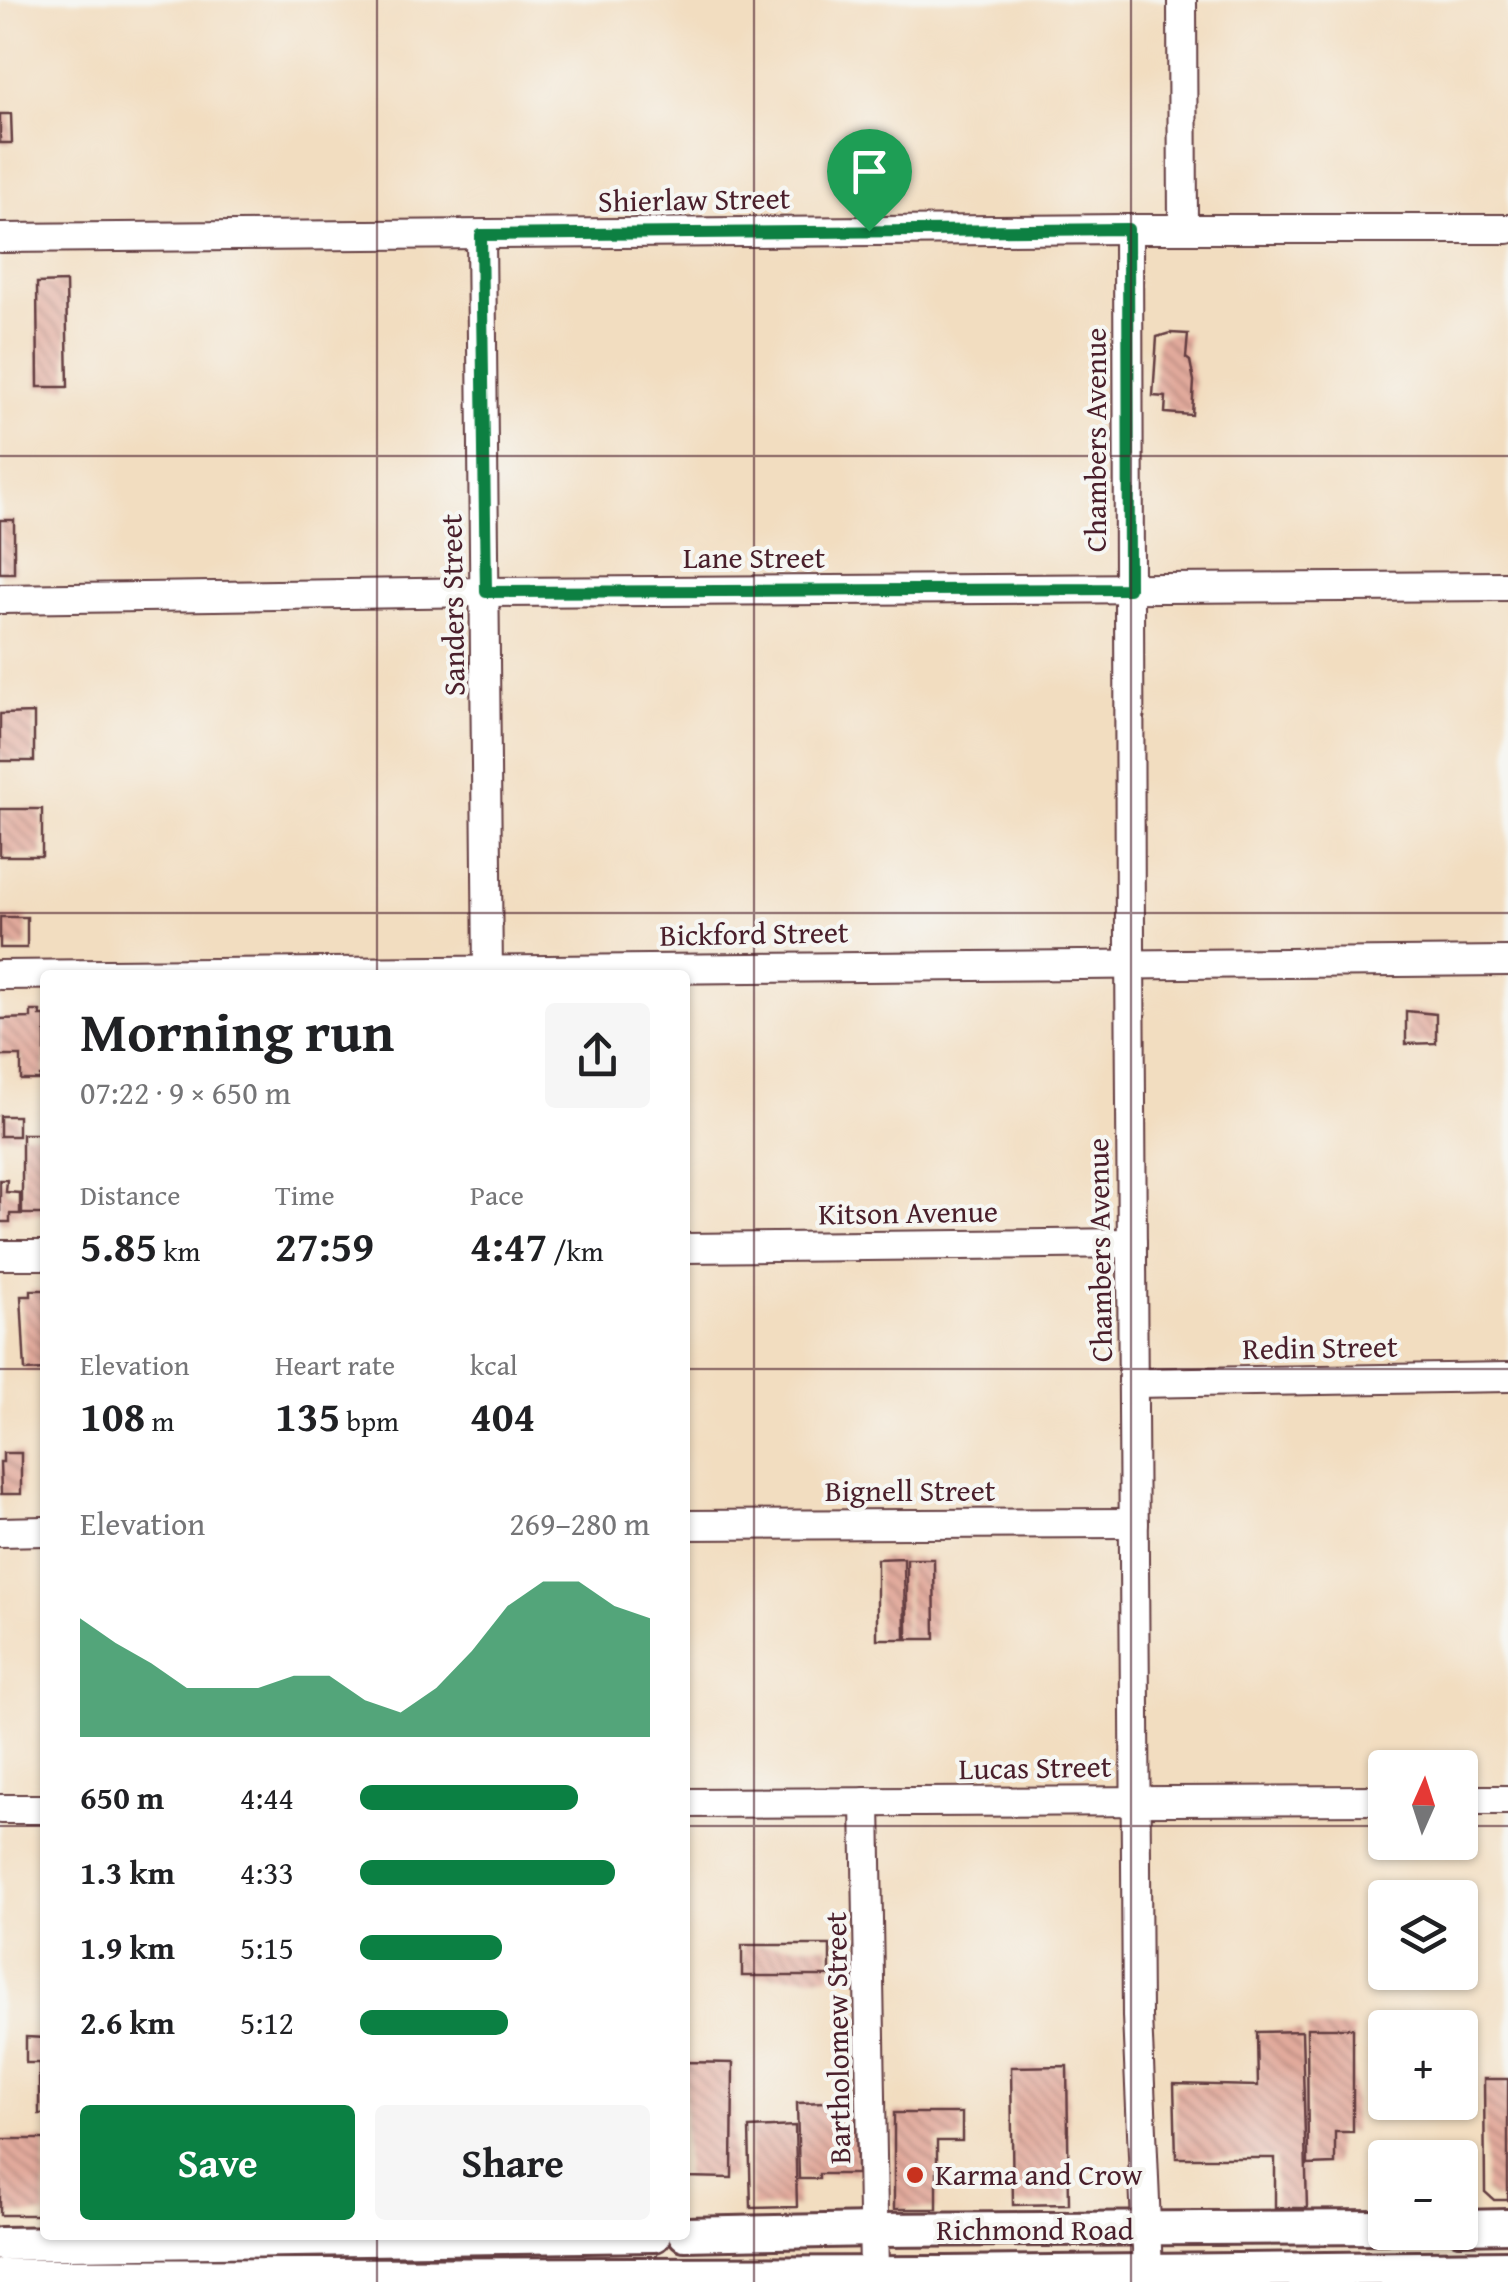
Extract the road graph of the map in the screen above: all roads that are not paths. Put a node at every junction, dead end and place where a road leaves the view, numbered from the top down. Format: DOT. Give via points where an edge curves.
graph roads {
  1 [pos="1182,0"];
  2 [pos="1128,229"];
  3 [pos="1184,229"];
  4 [pos="1508,229"];
  5 [pos="481,235"];
  6 [pos="0,238"];
  7 [pos="1508,586"];
  8 [pos="1129,589"];
  9 [pos="486,592"];
  10 [pos="0,599"];
  11 [pos="1508,961"];
  12 [pos="1130,963"];
  13 [pos="488,970"];
  14 [pos="631,970"];
  15 [pos="0,975"];
  16 [pos="40,975"];
  17 [pos="1132,1243"];
  18 [pos="690,1248"];
  19 [pos="0,1255"];
  20 [pos="40,1255"];
  21 [pos="1508,1377"];
  22 [pos="1134,1383"];
  23 [pos="1134,1523"];
  24 [pos="690,1524"];
  25 [pos="0,1532"];
  26 [pos="40,1532"];
  27 [pos="1137,1799"];
  28 [pos="1368,1800"];
  29 [pos="1478,1800"];
  30 [pos="1508,1800"];
  31 [pos="866,1802"];
  32 [pos="690,1803"];
  33 [pos="0,1809"];
  34 [pos="40,1809"];
  35 [pos="1478,2226"];
  36 [pos="1508,2226"];
  37 [pos="1368,2227"];
  38 [pos="1266,2228"];
  39 [pos="874,2230"];
  40 [pos="947,2230"];
  41 [pos="1146,2230"];
  42 [pos="690,2234"];
  43 [pos="259,2240"];
  44 [pos="518,2240"];
  45 [pos="0,2244"];
  46 [pos="1508,2268"];
  47 [pos="1148,2271"];
  48 [pos="874,2273"];
  49 [pos="518,2275"];
  50 [pos="0,2276"];
  51 [pos="1267,2276"];
  52 [pos="947,2277"];
  53 [pos="563,2278"];
  1 -- 3 [label="street"];
  2 -- 3 [label="street, Shierlaw Street"];
  2 -- 5 [label="street, Shierlaw Street"];
  2 -- 8 [label="street, Chambers Avenue"];
  3 -- 4 [label="street, Shierlaw Street"];
  5 -- 6 [label="street, Shierlaw Street"];
  5 -- 9 [label="street, Sanders Street"];
  7 -- 8 [label="street, Lane Street"];
  8 -- 9 [label="street, Lane Street"];
  8 -- 12 [label="street, Chambers Avenue"];
  9 -- 10 [label="street, Lane Street"];
  9 -- 13 [label="street, Sanders Street"];
  11 -- 12 [label="street, Bickford Street"];
  12 -- 14 [label="street, Bickford Street"];
  12 -- 17 [label="street, Chambers Avenue"];
  15 -- 16 [label="street, Bickford Street"];
  17 -- 18 [label="street, Kitson Avenue"];
  17 -- 22 [label="street, Chambers Avenue"];
  19 -- 20 [label="street"];
  21 -- 22 [label="street, Redin Street"];
  22 -- 23 [label="street, Chambers Avenue"];
  23 -- 24 [label="street, Bignell Street"];
  23 -- 27 [label="street, Chambers Avenue"];
  25 -- 26 [label="street"];
  27 -- 28 [label="street, Lucas Street"];
  27 -- 31 [label="street, Lucas Street"];
  27 -- 41 [label="street, Chambers Avenue"];
  29 -- 30 [label="street"];
  31 -- 32 [label="street, Lucas Street"];
  31 -- 39 [label="street, Bartholomew Street"];
  33 -- 34 [label="street"];
  35 -- 36 [label="main road"];
  37 -- 38 [label="main road, Richmond Road"];
  38 -- 41 [label="main road, Richmond Road"];
  38 -- 51 [label="street"];
  39 -- 40 [label="main road, Richmond Road"];
  39 -- 42 [label="main road, Richmond Road"];
  39 -- 48 [label="street, Bartholomew Street"];
  40 -- 41 [label="main road, Richmond Road"];
  40 -- 52 [label="street"];
  41 -- 47 [label="street, Chambers Avenue"];
  43 -- 45 [label="main road"];
  44 -- 49 [label="street"];
  46 -- 51 [label="main road, Richmond Road"];
  47 -- 51 [label="main road, Richmond Road"];
  47 -- 52 [label="main road, Richmond Road"];
  48 -- 52 [label="main road, Richmond Road"];
  48 -- 53 [label="main road, Richmond Road"];
  49 -- 50 [label="main road, Richmond Road"];
  49 -- 53 [label="main road, Richmond Road"];
}
